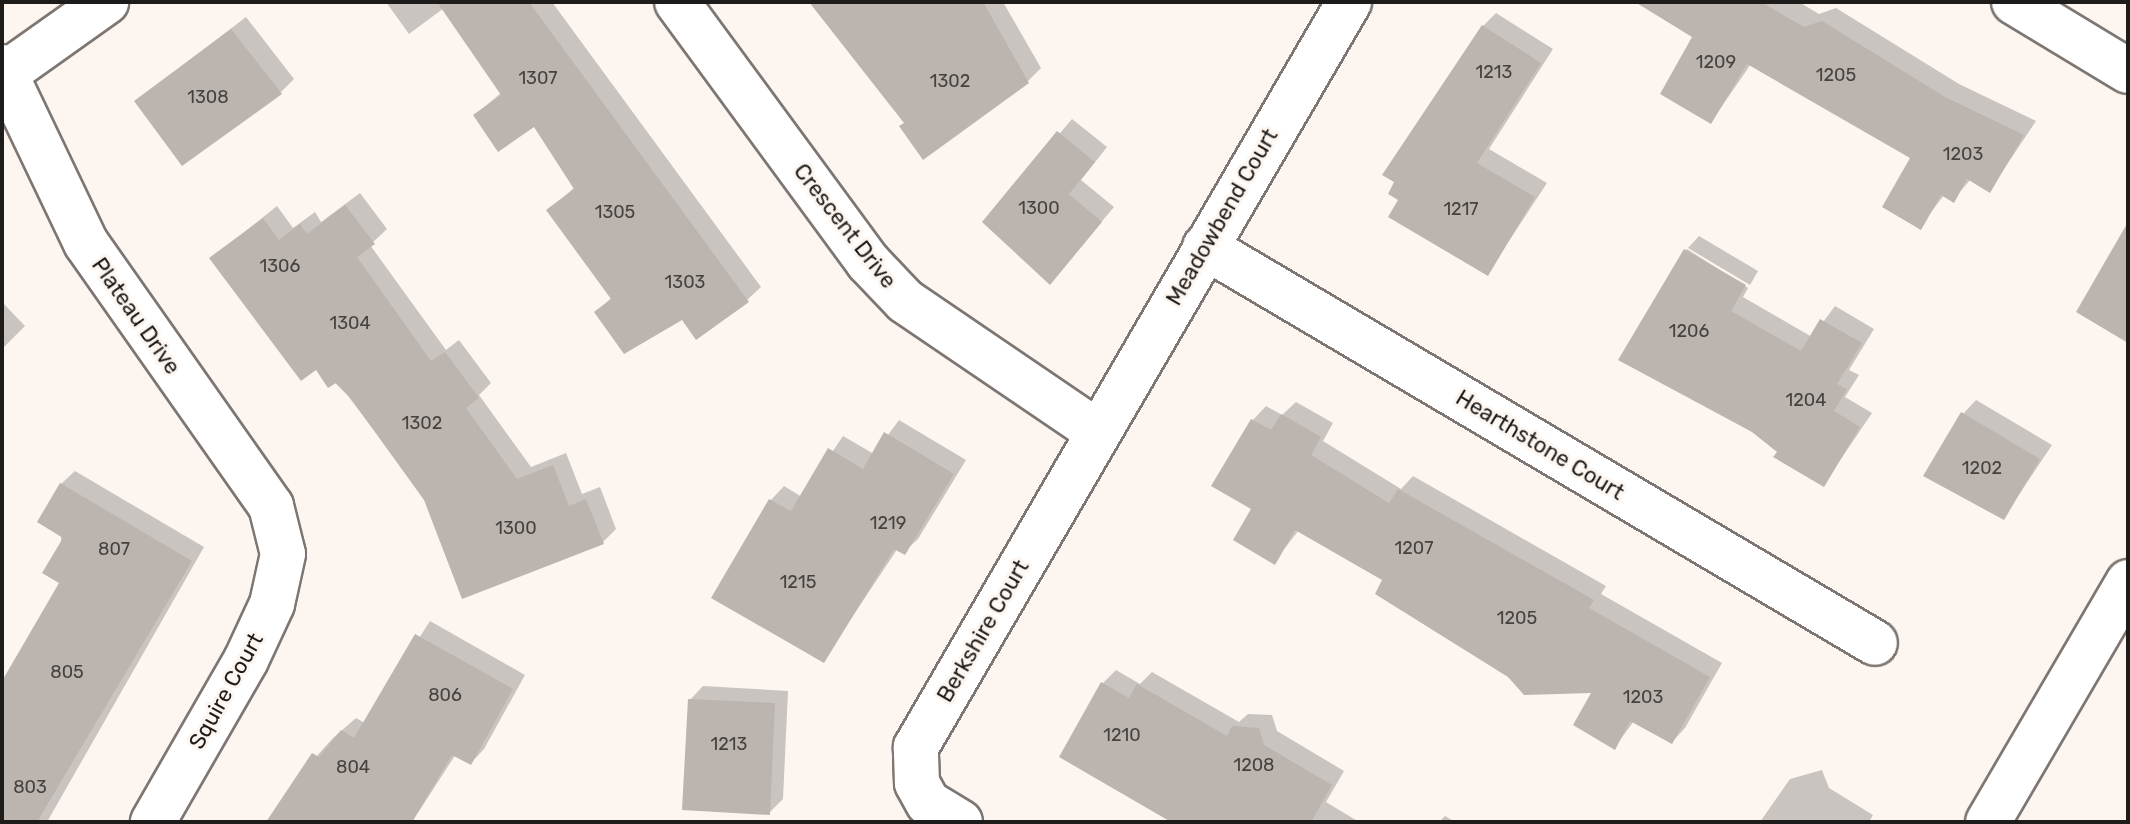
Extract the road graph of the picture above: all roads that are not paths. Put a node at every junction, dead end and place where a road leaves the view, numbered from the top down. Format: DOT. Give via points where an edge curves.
graph roads {
  1 [pos="106,2"];
  2 [pos="677,2"];
  3 [pos="1349,2"];
  4 [pos="2014,2"];
  5 [pos="2128,71"];
  6 [pos="3,72"];
  7 [pos="1205,247"];
  8 [pos="1096,431"];
  9 [pos="283,554"];
  10 [pos="2128,582"];
  11 [pos="1875,643"];
  12 [pos="153,822"];
  13 [pos="960,822"];
  14 [pos="1988,822"];
  1 -- 6 [label="street"];
  2 -- 8 [label="street, Crescent Drive" via="896,291"];
  3 -- 7 [label="street, Meadowbend Court"];
  4 -- 5 [label="street"];
  6 -- 9 [label="street, Plateau Drive" via="86,243 271,506"];
  7 -- 8 [label="street, Meadowbend Court"];
  7 -- 11 [label="street, Hearthstone Court"];
  8 -- 13 [label="street, Berkshire Court" via="916,747 917,783 928,803"];
  9 -- 12 [label="street, Squire Court" via="272,604 246,660"];
  10 -- 14 [label="street"];
}
